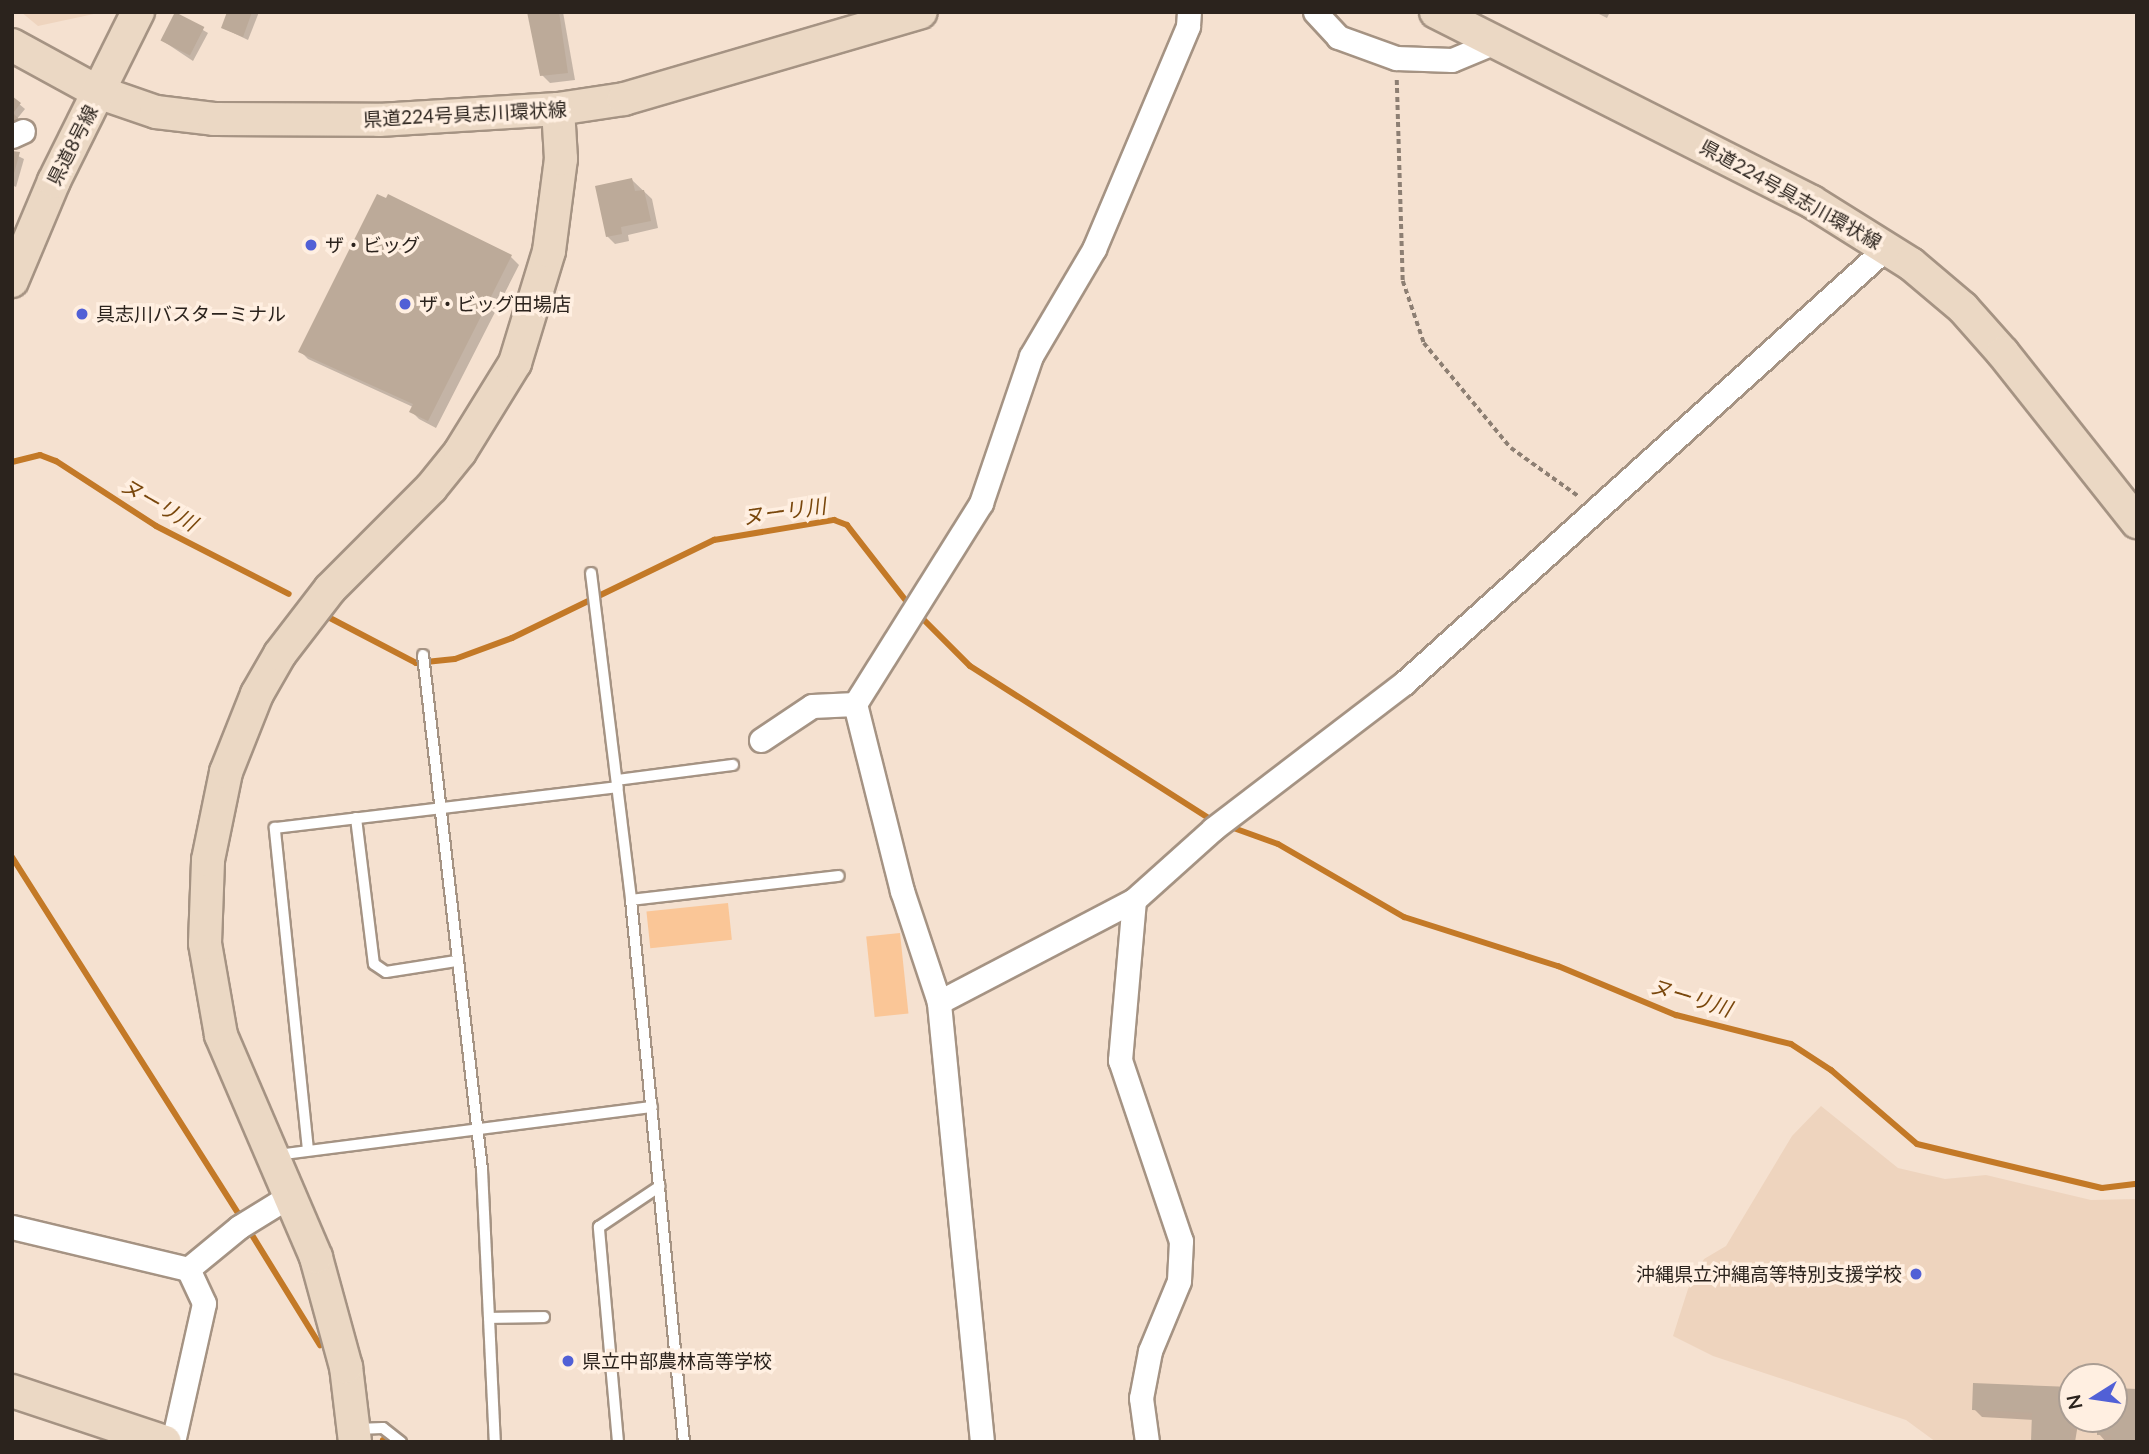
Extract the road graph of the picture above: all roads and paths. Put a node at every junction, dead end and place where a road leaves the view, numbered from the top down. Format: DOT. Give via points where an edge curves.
graph roads {
  1 [pos="138,12"];
  2 [pos="921,12"];
  3 [pos="1189,12"];
  4 [pos="1315,12"];
  5 [pos="1436,12"];
  6 [pos="1495,42"];
  7 [pos="12,45"];
  8 [pos="1396,58"];
  9 [pos="99,92"];
  10 [pos="558,109"];
  11 [pos="1886,247"];
  12 [pos="12,281"];
  13 [pos="1594,507"];
  14 [pos="2133,508"];
  15 [pos="591,573"];
  16 [pos="423,656"];
  17 [pos="855,704"];
  18 [pos="761,740"];
  19 [pos="733,765"];
  20 [pos="618,784"];
  21 [pos="440,809"];
  22 [pos="356,818"];
  23 [pos="839,876"];
  24 [pos="631,900"];
  25 [pos="1134,900"];
  26 [pos="456,961"];
  27 [pos="939,1002"];
  28 [pos="652,1107"];
  29 [pos="474,1127"];
  30 [pos="308,1150"];
  31 [pos="272,1155"];
  32 [pos="660,1186"];
  33 [pos="291,1195"];
  34 [pos="12,1227"];
  35 [pos="188,1269"];
  36 [pos="544,1317"];
  37 [pos="489,1318"];
  38 [pos="13,1399"];
  39 [pos="354,1436"];
  40 [pos="165,1442"];
  41 [pos="173,1442"];
  42 [pos="401,1442"];
  43 [pos="495,1442"];
  44 [pos="618,1442"];
  45 [pos="684,1442"];
  46 [pos="982,1442"];
  47 [pos="1147,1442"];
  1 -- 9 [label="main road, 県道8号線"];
  2 -- 10 [label="main road, 県道224号具志川環状線" via="689,84"];
  3 -- 17 [label="street" via="1188,26 1094,249 1031,356 981,503"];
  4 -- 8 [label="street" via="1338,37"];
  5 -- 6 [label="main road, 県道224号具志川環状線"];
  6 -- 8 [label="street" via="1452,60"];
  6 -- 11 [label="main road, 県道224号具志川環状線" via="1733,161"];
  7 -- 9 [label="main road, 県道224号具志川環状線"];
  8 -- 13 [label="path" via="1402,281 1424,344 1511,448"];
  9 -- 10 [label="main road, 県道224号具志川環状線" via="156,112 214,119 379,120"];
  9 -- 12 [label="main road, 県道8号線" via="44,202"];
  10 -- 31 [label="main road" via="561,159 549,251 515,363 460,452 330,589 280,654 252,706 226,772 206,881 210,987 235,1074"];
  11 -- 13 [label="street"];
  11 -- 14 [label="main road, 県道224号具志川環状線" via="1963,309"];
  13 -- 25 [label="street" via="1404,683 1213,830"];
  15 -- 20 [label="lane"];
  16 -- 21 [label="lane"];
  17 -- 18 [label="street" via="811,705"];
  17 -- 27 [label="street" via="902,891"];
  19 -- 20 [label="lane"];
  20 -- 21 [label="lane"];
  20 -- 24 [label="lane"];
  21 -- 22 [label="lane"];
  21 -- 26 [label="lane"];
  22 -- 26 [label="lane" via="374,964 386,972"];
  22 -- 30 [label="lane" via="275,828"];
  23 -- 24 [label="lane"];
  24 -- 28 [label="lane"];
  25 -- 27 [label="street"];
  25 -- 47 [label="street" via="1119,1060 1181,1241 1178,1281 1150,1351 1141,1398"];
  26 -- 29 [label="lane"];
  27 -- 46 [label="street"];
  28 -- 29 [label="lane"];
  28 -- 32 [label="lane"];
  29 -- 30 [label="lane"];
  29 -- 37 [label="lane" via="482,1170"];
  30 -- 31 [label="lane"];
  31 -- 33 [label="main road"];
  32 -- 44 [label="lane" via="599,1227"];
  32 -- 45 [label="lane"];
  33 -- 35 [label="street" via="239,1227"];
  33 -- 39 [label="main road" via="333,1312 346,1367"];
  34 -- 35 [label="street"];
  35 -- 41 [label="street" via="205,1303"];
  36 -- 37 [label="lane"];
  37 -- 43 [label="lane"];
  38 -- 40 [label="main road"];
  39 -- 42 [label="lane" via="383,1428"];
}
